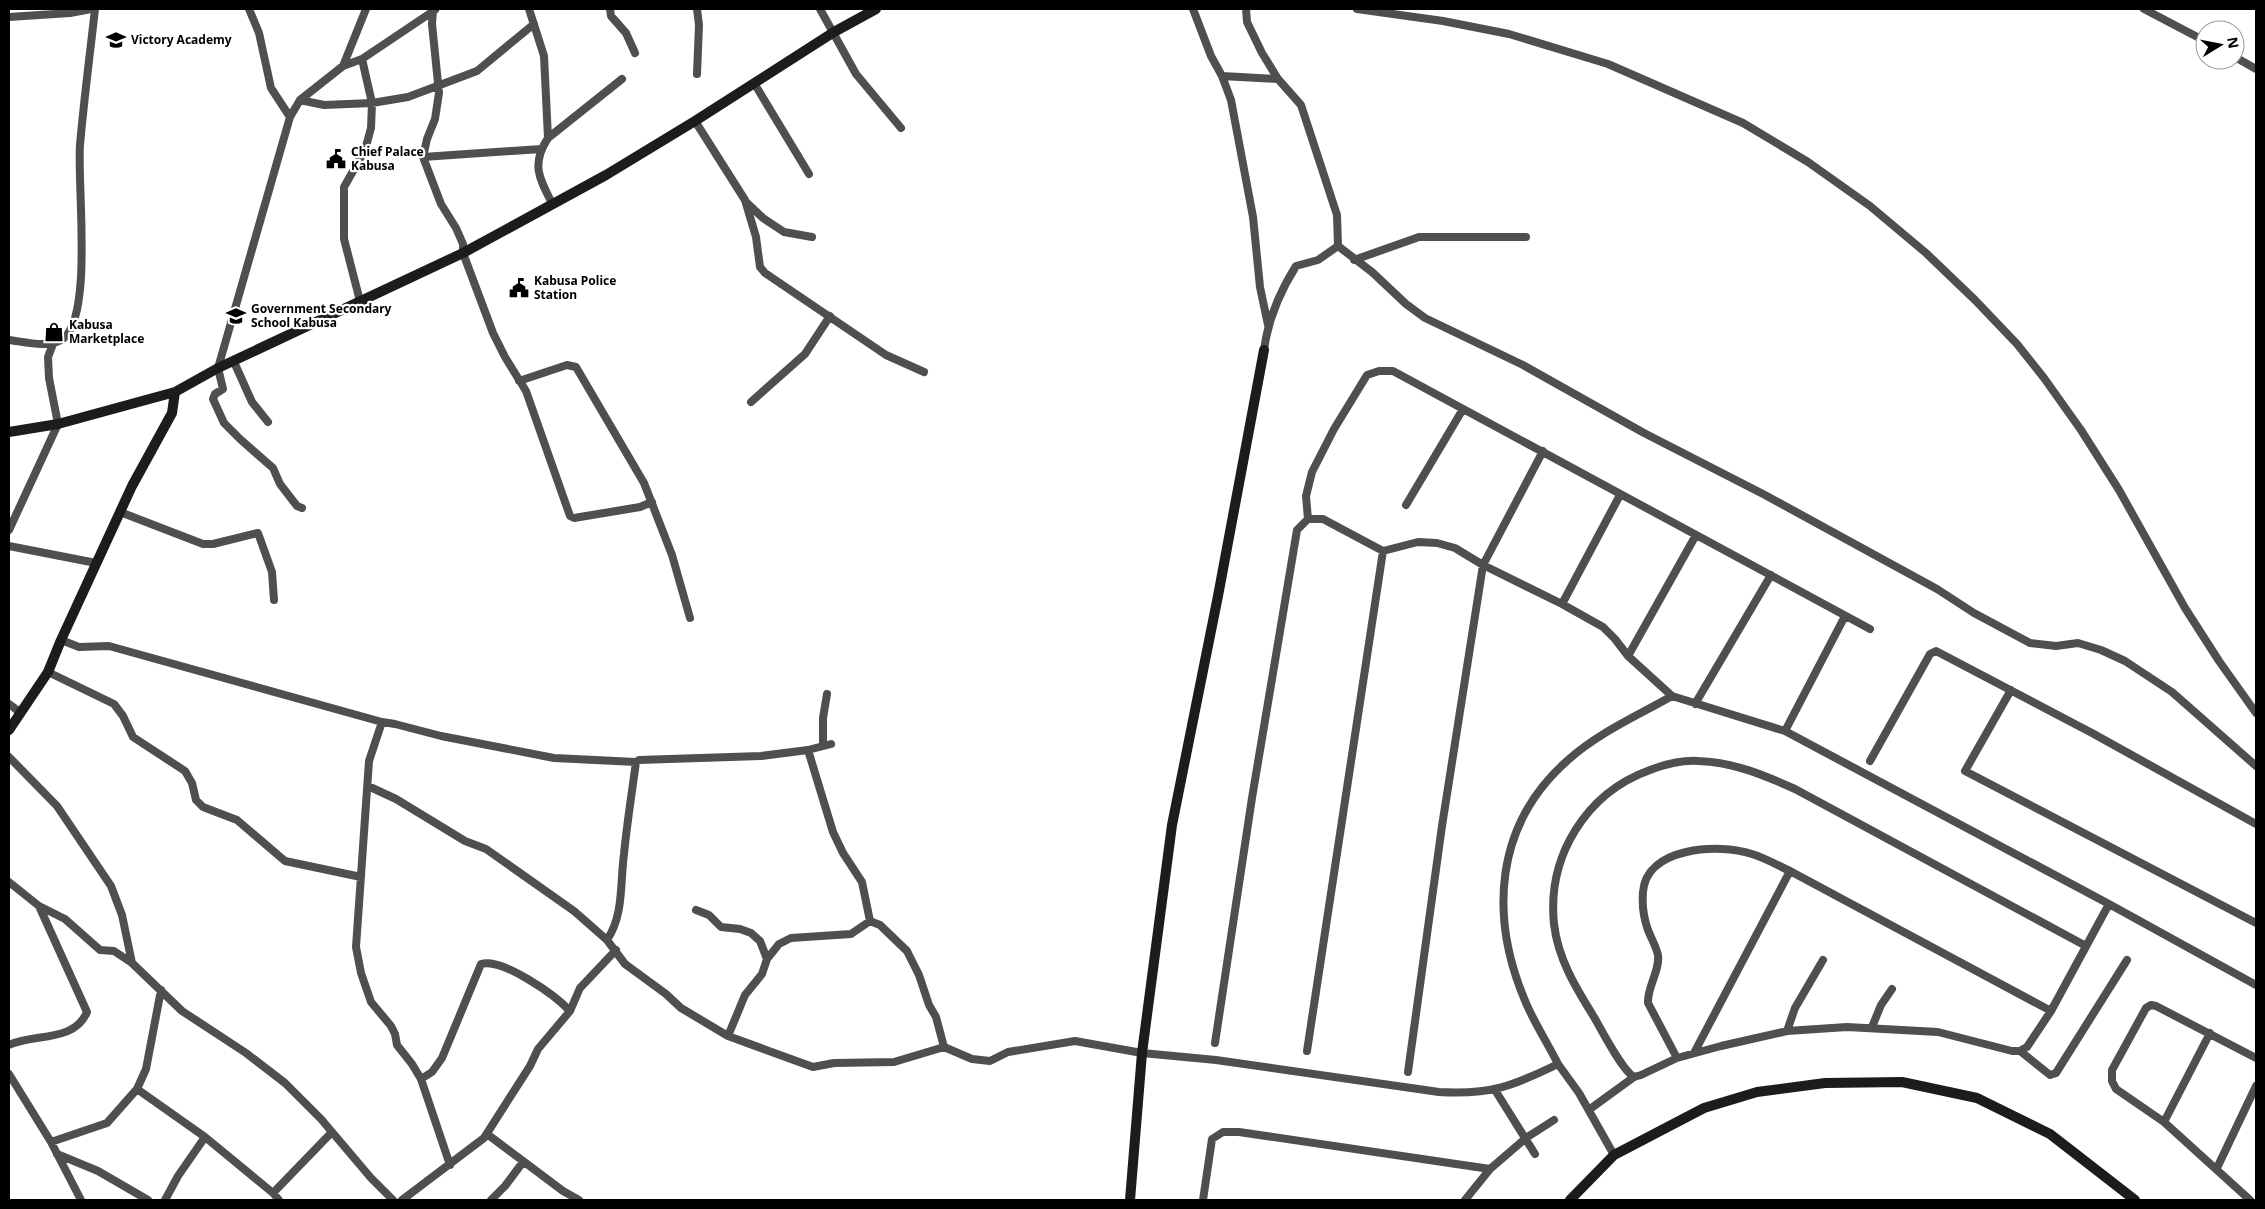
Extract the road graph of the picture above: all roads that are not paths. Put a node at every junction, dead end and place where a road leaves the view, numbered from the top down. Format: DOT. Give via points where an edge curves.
graph roads {
  1 [pos="91,9"];
  2 [pos="95,9"];
  3 [pos="249,9"];
  4 [pos="366,9"];
  5 [pos="529,9"];
  6 [pos="610,9"];
  7 [pos="697,9"];
  8 [pos="820,9"];
  9 [pos="876,9"];
  10 [pos="1193,9"];
  11 [pos="1246,9"];
  12 [pos="1357,9"];
  13 [pos="2144,9"];
  14 [pos="435,10"];
  15 [pos="9,17"];
  16 [pos="534,24"];
  17 [pos="834,32"];
  18 [pos="2195,36"];
  19 [pos="635,53"];
  20 [pos="362,60"];
  21 [pos="343,66"];
  22 [pos="697,74"];
  23 [pos="1222,76"];
  24 [pos="622,79"];
  25 [pos="1278,79"];
  26 [pos="754,83"];
  27 [pos="438,87"];
  28 [pos="300,100"];
  29 [pos="372,103"];
  30 [pos="290,118"];
  31 [pos="695,121"];
  32 [pos="901,128"];
  33 [pos="548,138"];
  34 [pos="541,149"];
  35 [pos="423,157"];
  36 [pos="809,174"];
  37 [pos="745,200"];
  38 [pos="552,203"];
  39 [pos="1526,237"];
  40 [pos="812,238"];
  41 [pos="1338,246"];
  42 [pos="464,253"];
  43 [pos="1354,260"];
  44 [pos="360,301"];
  45 [pos="830,316"];
  46 [pos="1268,325"];
  47 [pos="9,340"];
  48 [pos="53,344"];
  49 [pos="1264,350"];
  50 [pos="234,362"];
  51 [pos="218,368"];
  52 [pos="924,372"];
  53 [pos="519,381"];
  54 [pos="175,392"];
  55 [pos="751,402"];
  56 [pos="1463,409"];
  57 [pos="268,422"];
  58 [pos="58,424"];
  59 [pos="9,432"];
  60 [pos="1543,451"];
  61 [pos="1620,495"];
  62 [pos="652,502"];
  63 [pos="1406,505"];
  64 [pos="302,508"];
  65 [pos="120,512"];
  66 [pos="1308,519"];
  67 [pos="9,530"];
  68 [pos="1696,535"];
  69 [pos="9,546"];
  70 [pos="1384,551"];
  71 [pos="96,563"];
  72 [pos="1483,565"];
  73 [pos="1771,575"];
  74 [pos="274,600"];
  75 [pos="1562,604"];
  76 [pos="1845,616"];
  77 [pos="690,618"];
  78 [pos="1870,629"];
  79 [pos="60,640"];
  80 [pos="1628,656"];
  81 [pos="48,672"];
  82 [pos="2010,690"];
  83 [pos="827,694"];
  84 [pos="1672,696"];
  85 [pos="9,704"];
  86 [pos="1695,704"];
  87 [pos="21,713"];
  88 [pos="2256,713"];
  89 [pos="382,722"];
  90 [pos="9,730"];
  91 [pos="1785,731"];
  92 [pos="808,750"];
  93 [pos="9,757"];
  94 [pos="1870,761"];
  95 [pos="636,762"];
  96 [pos="2256,766"];
  97 [pos="368,786"];
  98 [pos="2256,824"];
  99 [pos="1790,870"];
  100 [pos="360,877"];
  101 [pos="9,882"];
  102 [pos="2109,904"];
  103 [pos="39,906"];
  104 [pos="696,910"];
  105 [pos="870,921"];
  106 [pos="2256,923"];
  107 [pos="606,940"];
  108 [pos="2086,946"];
  109 [pos="616,950"];
  110 [pos="767,959"];
  111 [pos="1823,960"];
  112 [pos="2127,960"];
  113 [pos="132,964"];
  114 [pos="2256,985"];
  115 [pos="1892,989"];
  116 [pos="160,990"];
  117 [pos="570,1011"];
  118 [pos="2051,1011"];
  119 [pos="1872,1027"];
  120 [pos="1787,1031"];
  121 [pos="2210,1033"];
  122 [pos="728,1036"];
  123 [pos="1215,1043"];
  124 [pos="9,1045"];
  125 [pos="944,1048"];
  126 [pos="1307,1051"];
  127 [pos="2020,1051"];
  128 [pos="1142,1052"];
  129 [pos="1694,1053"];
  130 [pos="1677,1058"];
  131 [pos="2256,1058"];
  132 [pos="1558,1064"];
  133 [pos="1408,1072"];
  134 [pos="9,1074"];
  135 [pos="1634,1077"];
  136 [pos="421,1080"];
  137 [pos="2256,1086"];
  138 [pos="138,1089"];
  139 [pos="1495,1090"];
  140 [pos="1590,1109"];
  141 [pos="1554,1120"];
  142 [pos="2164,1122"];
  143 [pos="332,1132"];
  144 [pos="487,1134"];
  145 [pos="205,1138"];
  146 [pos="1526,1138"];
  147 [pos="50,1142"];
  148 [pos="57,1154"];
  149 [pos="1535,1154"];
  150 [pos="1614,1155"];
  151 [pos="523,1162"];
  152 [pos="450,1165"];
  153 [pos="2217,1168"];
  154 [pos="1490,1169"];
  155 [pos="273,1193"];
  156 [pos="81,1200"];
  157 [pos="148,1200"];
  158 [pos="165,1200"];
  159 [pos="279,1200"];
  160 [pos="393,1200"];
  161 [pos="402,1200"];
  162 [pos="491,1200"];
  163 [pos="579,1200"];
  164 [pos="1130,1200"];
  165 [pos="1203,1200"];
  166 [pos="1465,1200"];
  167 [pos="1570,1200"];
  168 [pos="2135,1200"];
  169 [pos="2250,1200"];
  1 -- 15 [label="street"];
  2 -- 48 [label="street" via="80,146 81,277 78,311 65,337"];
  3 -- 30 [label="street" via="259,33 271,88"];
  4 -- 21 [label="street"];
  5 -- 16 [label="street"];
  6 -- 19 [label="street" via="611,16 626,33"];
  7 -- 22 [label="street"];
  8 -- 17 [label="street"];
  9 -- 17 [label="street"];
  10 -- 23 [label="street"];
  11 -- 25 [label="street" via="1254,38"];
  12 -- 88 [label="street" via="1509,34 1608,64 1743,122 1870,206 1926,252 1975,300 2044,378 2119,490 2190,616"];
  13 -- 18 [label="street"];
  14 -- 20 [label="street"];
  14 -- 27 [label="street"];
  16 -- 27 [label="street" via="477,71"];
  16 -- 33 [label="street" via="544,56"];
  17 -- 26 [label="street"];
  17 -- 32 [label="street" via="856,74"];
  20 -- 21 [label="street"];
  20 -- 29 [label="street"];
  21 -- 28 [label="street"];
  23 -- 25 [label="street"];
  23 -- 46 [label="street" via="1231,100 1253,216 1260,287"];
  24 -- 33 [label="street"];
  25 -- 41 [label="street" via="1302,105 1337,215"];
  26 -- 31 [label="street"];
  26 -- 36 [label="street"];
  27 -- 29 [label="street" via="408,97"];
  27 -- 35 [label="street" via="435,119"];
  28 -- 29 [label="street" via="324,105"];
  28 -- 30 [label="street"];
  29 -- 44 [label="street" via="371,128 365,150 344,187 344,239"];
  30 -- 51 [label="street"];
  31 -- 37 [label="street"];
  31 -- 38 [label="street" via="606,175"];
  33 -- 34 [label="street"];
  34 -- 35 [label="street"];
  34 -- 38 [label="street" via="537,162 540,180"];
  35 -- 42 [label="street" via="440,204 456,228"];
  37 -- 40 [label="street" via="784,232"];
  37 -- 45 [label="street" via="756,237 760,267"];
  38 -- 42 [label="street"];
  39 -- 43 [label="street" via="1419,237"];
  41 -- 43 [label="street"];
  41 -- 46 [label="street" via="1318,260 1296,266 1283,287"];
  42 -- 44 [label="street"];
  42 -- 53 [label="street" via="493,333"];
  43 -- 96 [label="street" via="1425,318 1523,365 1937,589 2030,643 2056,646 2078,643 2125,661 2172,692"];
  44 -- 50 [label="street"];
  45 -- 52 [label="street" via="886,355"];
  45 -- 55 [label="street" via="805,354"];
  46 -- 49 [label="street"];
  47 -- 48 [label="street"];
  48 -- 58 [label="street" via="48,357 49,378"];
  49 -- 128 [label="street" via="1172,825"];
  50 -- 51 [label="street"];
  50 -- 57 [label="street" via="252,402"];
  51 -- 54 [label="street"];
  51 -- 64 [label="street" via="223,389 213,399 224,423 274,468 280,484"];
  53 -- 62 [label="street" via="567,365 576,367"];
  53 -- 62 [label="street" via="533,408 570,516 640,507"];
  54 -- 58 [label="street"];
  54 -- 65 [label="street" via="172,413"];
  56 -- 60 [label="street"];
  56 -- 63 [label="street"];
  56 -- 66 [label="street" via="1393,371 1367,375 1312,472 1306,496"];
  58 -- 59 [label="street"];
  58 -- 67 [label="street"];
  60 -- 61 [label="street"];
  60 -- 72 [label="street"];
  61 -- 68 [label="street"];
  61 -- 75 [label="street"];
  62 -- 77 [label="street" via="672,555"];
  65 -- 71 [label="street"];
  65 -- 74 [label="street" via="203,544 258,533 272,572"];
  66 -- 70 [label="street" via="1323,519"];
  66 -- 123 [label="street" via="1297,530"];
  68 -- 73 [label="street"];
  68 -- 80 [label="street"];
  69 -- 71 [label="street"];
  70 -- 72 [label="street" via="1418,542 1437,543 1455,548"];
  70 -- 126 [label="street"];
  71 -- 79 [label="street"];
  72 -- 75 [label="street"];
  72 -- 133 [label="street"];
  73 -- 76 [label="street"];
  73 -- 86 [label="street"];
  75 -- 80 [label="street" via="1603,627"];
  76 -- 78 [label="street"];
  76 -- 91 [label="street"];
  79 -- 81 [label="street"];
  79 -- 89 [label="street" via="79,648 109,646 125,650"];
  80 -- 84 [label="street"];
  81 -- 87 [label="street"];
  81 -- 100 [label="street" via="114,704 133,737 185,771 196,800 203,807 237,820 285,861"];
  82 -- 94 [label="street" via="1933,651"];
  82 -- 98 [label="street"];
  82 -- 106 [label="street" via="1965,771"];
  83 -- 92 [label="street" via="823,718 827,745"];
  84 -- 86 [label="street"];
  84 -- 132 [label="street" via="1569,759 1535,797 1511,842 1502,899 1509,952 1527,1004"];
  85 -- 87 [label="street"];
  86 -- 91 [label="street"];
  87 -- 90 [label="street"];
  89 -- 95 [label="street" via="554,758"];
  89 -- 97 [label="street" via="369,761"];
  91 -- 102 [label="street"];
  92 -- 95 [label="street" via="760,756"];
  92 -- 105 [label="street" via="833,832 862,882"];
  93 -- 113 [label="street" via="57,806 111,886 122,914"];
  95 -- 107 [label="street" via="621,900 614,930"];
  97 -- 100 [label="street"];
  97 -- 107 [label="street" via="396,799 465,841 486,849 574,911"];
  99 -- 118 [label="street"];
  99 -- 129 [label="street"];
  99 -- 130 [label="street" via="1750,854 1702,849 1668,859 1646,879 1643,890 1645,916 1658,954 1648,1003"];
  100 -- 136 [label="street" via="356,947 364,986 371,1002 392,1026 397,1045"];
  101 -- 103 [label="street"];
  102 -- 108 [label="street"];
  102 -- 114 [label="street"];
  103 -- 113 [label="street" via="65,919 100,950 114,951"];
  103 -- 124 [label="street" via="87,1012 85,1018 66,1032"];
  104 -- 110 [label="street" via="709,915 721,927 751,933 760,941"];
  105 -- 110 [label="street" via="851,934 791,938 779,944"];
  105 -- 125 [label="street" via="880,925 907,951 936,1017"];
  107 -- 109 [label="street"];
  108 -- 118 [label="street"];
  108 -- 135 [label="street" via="1763,774 1727,764 1698,761 1665,765 1621,782 1588,811 1566,849 1554,889 1554,926 1564,963 1594,1017"];
  109 -- 117 [label="street" via="585,982"];
  109 -- 122 [label="street" via="625,964 682,1008"];
  110 -- 122 [label="street" via="762,974 745,995"];
  111 -- 120 [label="street" via="1795,1008"];
  112 -- 127 [label="street" via="2056,1074 2050,1075"];
  113 -- 116 [label="street"];
  115 -- 119 [label="street"];
  116 -- 138 [label="street" via="146,1069"];
  116 -- 143 [label="street" via="182,1011 285,1083"];
  117 -- 136 [label="street" via="536,984 490,964 481,964 442,1058"];
  117 -- 144 [label="street" via="538,1049"];
  118 -- 127 [label="street"];
  119 -- 120 [label="street"];
  119 -- 127 [label="street" via="1938,1032"];
  120 -- 129 [label="street"];
  121 -- 131 [label="street"];
  121 -- 142 [label="street"];
  121 -- 142 [label="street" via="2151,1005 2146,1008 2112,1070 2116,1089"];
  122 -- 125 [label="street" via="812,1067 899,1061"];
  125 -- 128 [label="street" via="981,1061 990,1061 1008,1052 1075,1041"];
  128 -- 139 [label="street" via="1439,1092 1468,1094"];
  128 -- 164 [label="street"];
  129 -- 130 [label="street"];
  130 -- 135 [label="street"];
  132 -- 139 [label="street"];
  132 -- 140 [label="street"];
  134 -- 147 [label="street"];
  135 -- 140 [label="street"];
  136 -- 152 [label="street"];
  137 -- 153 [label="street"];
  138 -- 145 [label="street"];
  138 -- 147 [label="street" via="107,1123"];
  139 -- 146 [label="street"];
  140 -- 150 [label="street"];
  141 -- 146 [label="street"];
  142 -- 153 [label="street"];
  143 -- 155 [label="street"];
  143 -- 160 [label="street"];
  144 -- 151 [label="street"];
  144 -- 152 [label="street"];
  145 -- 155 [label="street"];
  145 -- 158 [label="street"];
  146 -- 149 [label="street"];
  146 -- 154 [label="street"];
  147 -- 148 [label="street"];
  148 -- 156 [label="street"];
  148 -- 157 [label="street" via="98,1170"];
  150 -- 167 [label="street"];
  150 -- 168 [label="street" via="1704,1108 1758,1092 1825,1082 1902,1082 1977,1098 2050,1134"];
  151 -- 162 [label="street"];
  151 -- 163 [label="street"];
  152 -- 161 [label="street"];
  153 -- 169 [label="street"];
  154 -- 165 [label="street" via="1223,1132 1212,1139"];
  154 -- 166 [label="street"];
  155 -- 159 [label="street"];
}
